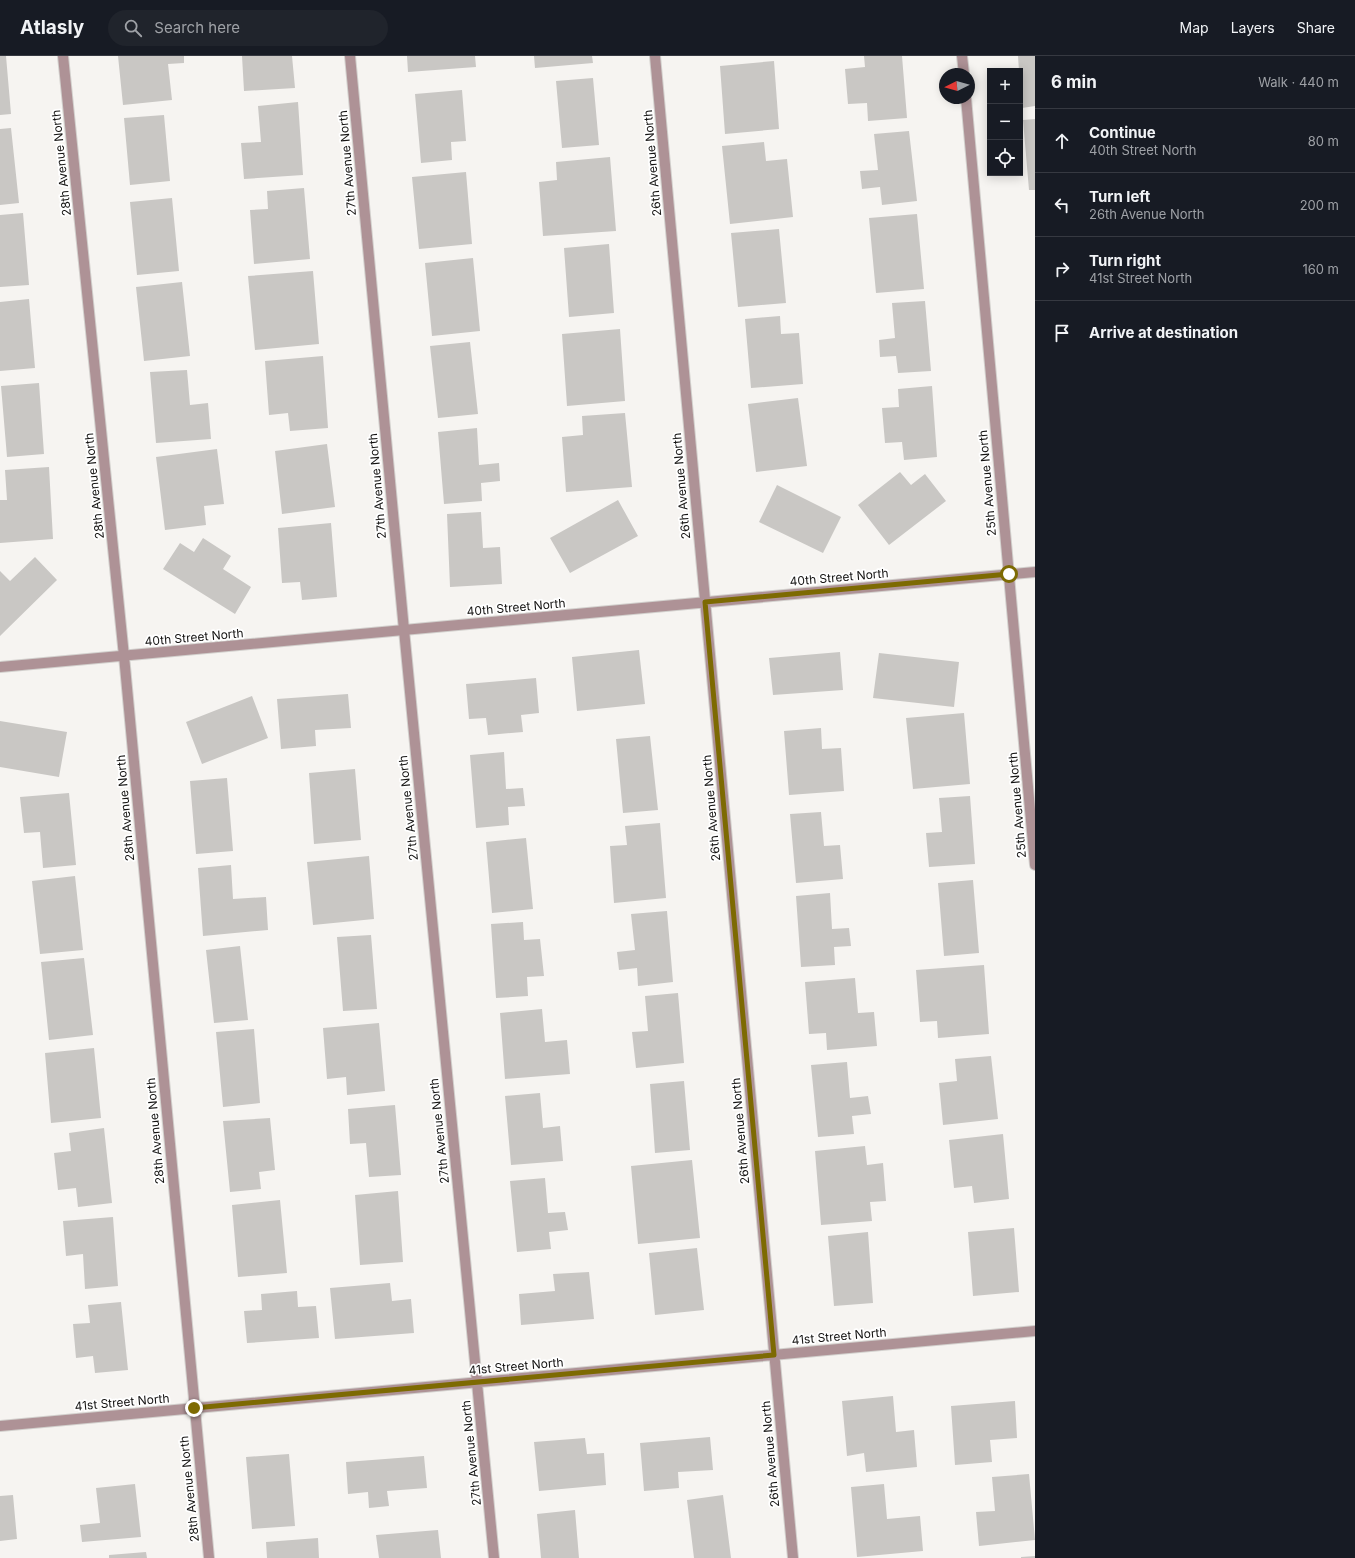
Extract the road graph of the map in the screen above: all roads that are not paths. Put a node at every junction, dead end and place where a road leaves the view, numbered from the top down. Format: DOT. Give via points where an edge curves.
graph roads {
  1 [pos="63,56"];
  2 [pos="350,56"];
  3 [pos="655,56"];
  4 [pos="962,56"];
  5 [pos="963,68"];
  6 [pos="967,104"];
  7 [pos="1035,572"];
  8 [pos="1009,574"];
  9 [pos="705,602"];
  10 [pos="404,630"];
  11 [pos="124,656"];
  12 [pos="0,667"];
  13 [pos="1035,865"];
  14 [pos="1035,1331"];
  15 [pos="774,1355"];
  16 [pos="476,1382"];
  17 [pos="194,1408"];
  18 [pos="0,1426"];
  19 [pos="210,1558"];
  20 [pos="494,1558"];
  21 [pos="793,1558"];
  1 -- 11 [label="street, 28th Avenue North"];
  2 -- 10 [label="street, 27th Avenue North"];
  3 -- 9 [label="street, 26th Avenue North"];
  4 -- 5 [label="street"];
  6 -- 8 [label="street, 25th Avenue North"];
  7 -- 8 [label="street, 40th Street North"];
  8 -- 9 [label="street, 40th Street North"];
  8 -- 13 [label="street, 25th Avenue North"];
  9 -- 10 [label="street, 40th Street North"];
  9 -- 15 [label="street, 26th Avenue North"];
  10 -- 11 [label="street, 40th Street North"];
  10 -- 16 [label="street, 27th Avenue North"];
  11 -- 12 [label="street, 40th Street North"];
  11 -- 17 [label="street, 28th Avenue North"];
  14 -- 15 [label="street, 41st Street North"];
  15 -- 16 [label="street, 41st Street North"];
  15 -- 21 [label="street, 26th Avenue North"];
  16 -- 17 [label="street, 41st Street North"];
  16 -- 20 [label="street, 27th Avenue North"];
  17 -- 18 [label="street, 41st Street North"];
  17 -- 19 [label="street, 28th Avenue North"];
}
